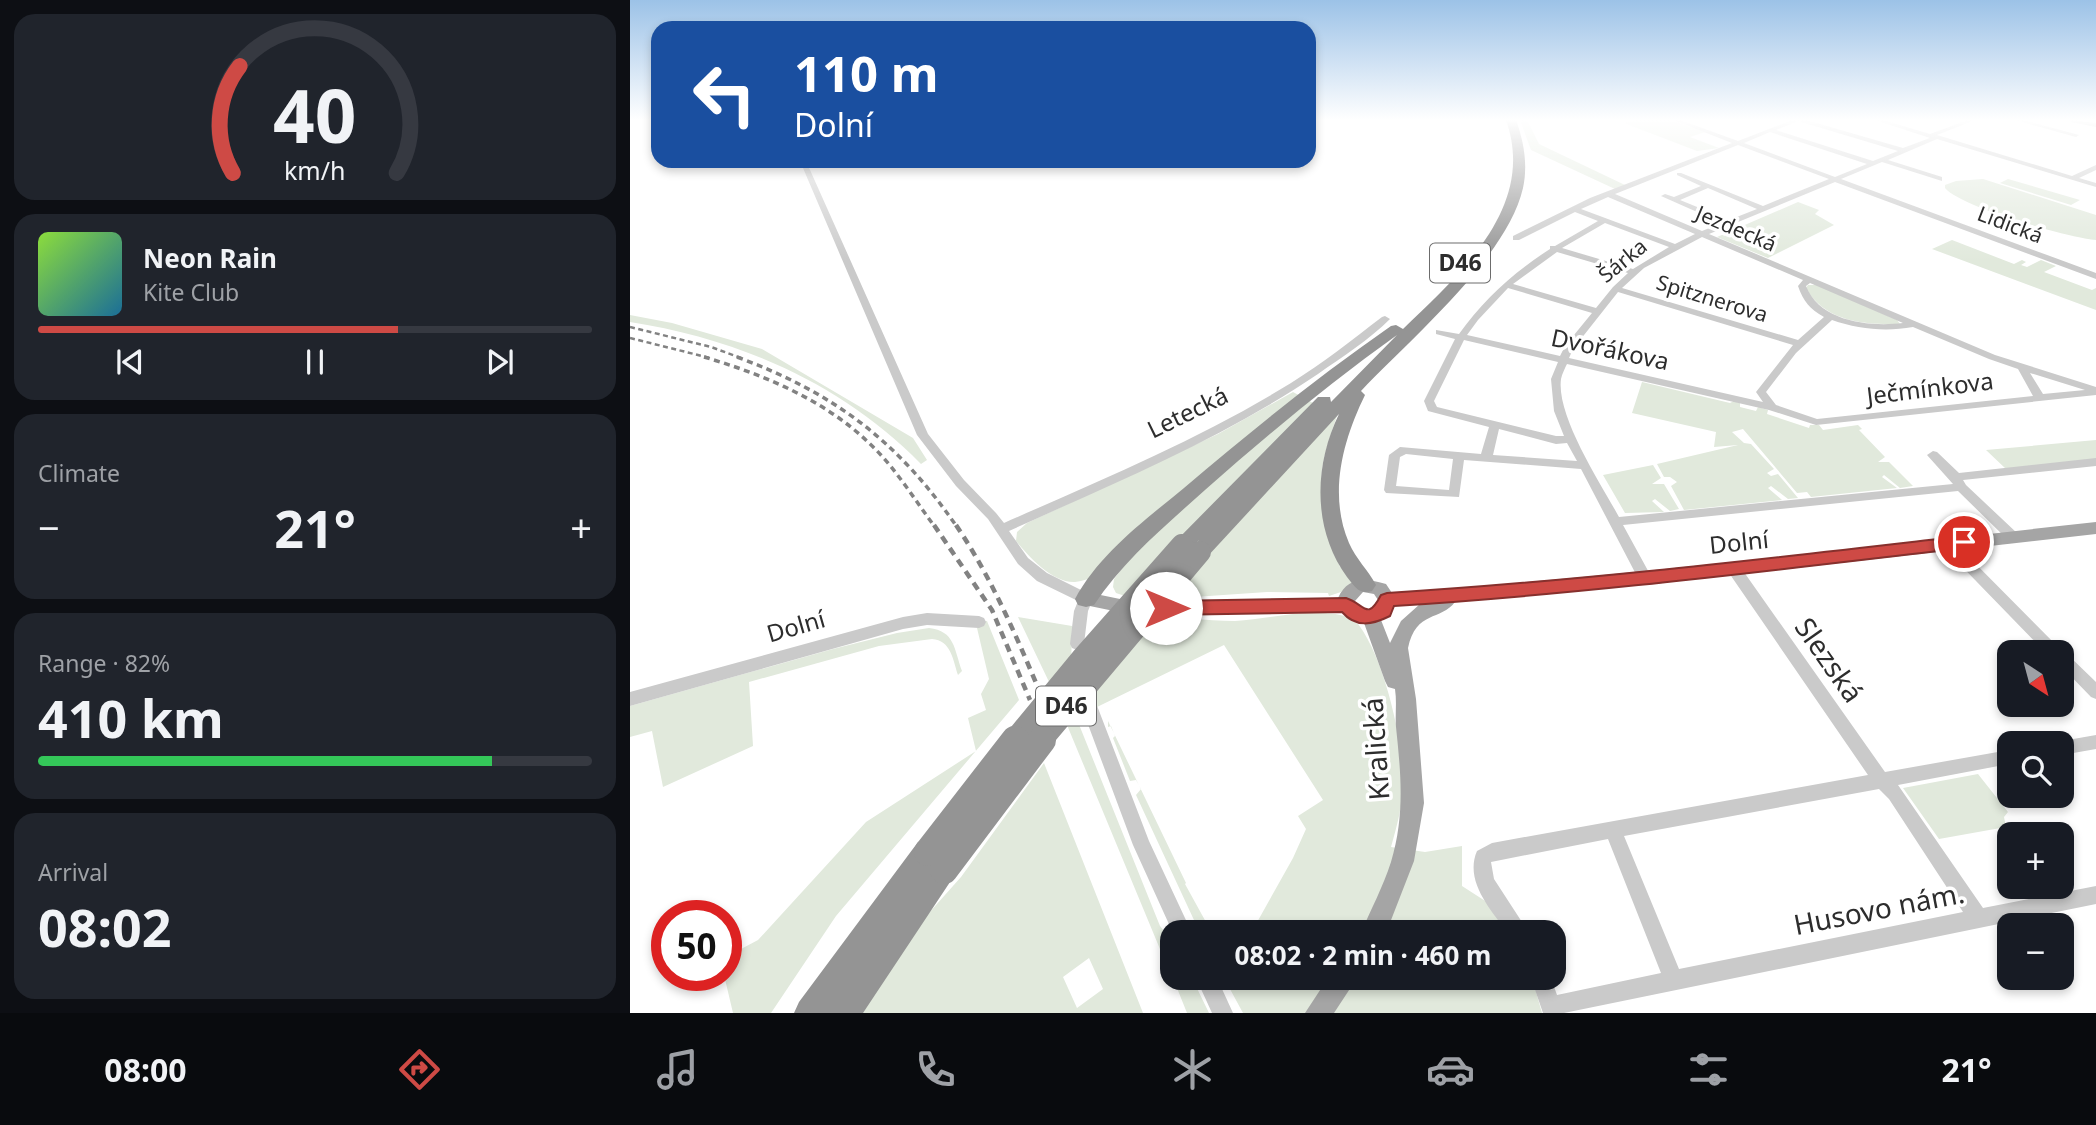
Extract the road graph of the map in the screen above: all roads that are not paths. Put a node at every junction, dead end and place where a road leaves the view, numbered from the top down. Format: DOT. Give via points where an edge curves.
graph roads {
  1 [pos="1508,167"];
  2 [pos="1519,167"];
  3 [pos="1678,167"];
  4 [pos="1807,167"];
  5 [pos="1866,167"];
  6 [pos="1897,167"];
  7 [pos="2037,167"];
  8 [pos="2096,167"];
  9 [pos="806,168"];
  10 [pos="1679,174"];
  11 [pos="2073,178"];
  12 [pos="1838,179"];
  13 [pos="1939,179"];
  14 [pos="2096,185"];
  15 [pos="1707,186"];
  16 [pos="1611,195"];
  17 [pos="1669,198"];
  18 [pos="1574,209"];
  19 [pos="1764,209"];
  20 [pos="1603,221"];
  21 [pos="1729,223"];
  22 [pos="1702,234"];
  23 [pos="1516,239"];
  24 [pos="1674,246"];
  25 [pos="1553,248"];
  26 [pos="1634,272"];
  27 [pos="2096,276"];
  28 [pos="1808,279"];
  29 [pos="1506,285"];
  30 [pos="1616,289"];
  31 [pos="1596,311"];
  32 [pos="1831,316"];
  33 [pos="1391,324"];
  34 [pos="1913,324"];
  35 [pos="1439,332"];
  36 [pos="1461,338"];
  37 [pos="1797,343"];
  38 [pos="1562,361"];
  39 [pos="1377,365"];
  40 [pos="2022,366"];
  41 [pos="2096,391"];
  42 [pos="2040,398"];
  43 [pos="1772,407"];
  44 [pos="1495,425"];
  45 [pos="1571,439"];
  46 [pos="1933,455"];
  47 [pos="1459,456"];
  48 [pos="1486,458"];
  49 [pos="2096,462"];
  50 [pos="1586,466"];
  51 [pos="1958,482"];
  52 [pos="1614,522"];
  53 [pos="2096,528"];
  54 [pos="1000,530"];
  55 [pos="2014,537"];
  56 [pos="1948,544"];
  57 [pos="1191,548"];
  58 [pos="1734,569"];
  59 [pos="1645,578"];
  60 [pos="1364,585"];
  61 [pos="1468,595"];
  62 [pos="1086,599"];
  63 [pos="1387,600"];
  64 [pos="1114,604"];
  65 [pos="1346,605"];
  66 [pos="1166,608"];
  67 [pos="1371,617"];
  68 [pos="979,622"];
  69 [pos="2043,640"];
  70 [pos="1077,644"];
  71 [pos="2074,670"];
  72 [pos="2096,692"];
  73 [pos="630,699"];
  74 [pos="1088,703"];
  75 [pos="1406,724"];
  76 [pos="2096,742"];
  77 [pos="2074,746"];
  78 [pos="1997,759"];
  79 [pos="1881,780"];
  80 [pos="1613,831"];
  81 [pos="936,861"];
  82 [pos="2096,895"];
  83 [pos="1978,918"];
  84 [pos="1177,920"];
  85 [pos="1379,920"];
  86 [pos="1511,920"];
  87 [pos="1673,979"];
  88 [pos="1212,990"];
  89 [pos="1335,990"];
  90 [pos="1546,990"];
  91 [pos="1553,1010"];
  92 [pos="810,1013"];
  93 [pos="845,1013"];
  94 [pos="1223,1013"];
  95 [pos="1318,1013"];
  1 -- 33 [label="highway, D46" via="1506,185 1492,218 1460,264"];
  2 -- 39 [label="highway, D46" via="1504,219 1469,268"];
  3 -- 16 [label="street"];
  4 -- 12 [label="street, Lidická"];
  5 -- 12 [label="street, Šárka"];
  6 -- 13 [label="street"];
  7 -- 11 [label="street"];
  8 -- 11 [label="street"];
  9 -- 54 [label="street" via="918,428"];
  10 -- 15 [label="street"];
  11 -- 14 [label="street"];
  12 -- 19 [label="street, Šárka"];
  12 -- 27 [label="street, Lidická"];
  15 -- 17 [label="street"];
  15 -- 19 [label="street"];
  16 -- 18 [label="street"];
  16 -- 22 [label="street, Jezdecká"];
  17 -- 21 [label="street"];
  18 -- 20 [label="street"];
  18 -- 23 [label="street"];
  19 -- 21 [label="street, Šárka"];
  20 -- 24 [label="street"];
  20 -- 25 [label="street"];
  21 -- 22 [label="street, Šárka"];
  22 -- 24 [label="street, Šárka"];
  22 -- 28 [label="street, Jezdecká"];
  24 -- 26 [label="street, Šárka"];
  25 -- 26 [label="street"];
  25 -- 29 [label="street"];
  26 -- 30 [label="street, Šárka"];
  28 -- 32 [label="street, Jezdecká" via="1802,286 1806,298"];
  28 -- 34 [label="street, Jezdecká"];
  29 -- 31 [label="street"];
  29 -- 36 [label="street"];
  30 -- 31 [label="street, Šárka"];
  30 -- 37 [label="street, Spitznerova"];
  31 -- 38 [label="street, Šárka"];
  32 -- 34 [label="street, Jezdecká" via="1874,327"];
  32 -- 37 [label="street"];
  33 -- 54 [label="street, Letecká" via="1245,415"];
  33 -- 57 [label="highway, D46"];
  33 -- 62 [label="highway" via="1199,484 1126,551"];
  34 -- 40 [label="street, Jezdecká"];
  35 -- 36 [label="street, Dvořákova"];
  36 -- 38 [label="street, Dvořákova"];
  36 -- 44 [label="street" via="1429,401 1432,409"];
  37 -- 43 [label="street" via="1761,392"];
  38 -- 43 [label="street, Dvořákova"];
  38 -- 45 [label="street, Šárka" via="1556,390"];
  39 -- 57 [label="highway, D46"];
  39 -- 60 [label="highway" via="1339,428 1328,480 1338,538 1350,567"];
  40 -- 41 [label="street, Jezdecká"];
  40 -- 42 [label="street"];
  41 -- 42 [label="street, Ječmínkova"];
  42 -- 43 [label="street, Ječmínkova" via="1820,423"];
  44 -- 45 [label="street"];
  44 -- 48 [label="street"];
  45 -- 50 [label="street, Šárka"];
  46 -- 51 [label="street"];
  47 -- 47 [label="street" via="1399,451 1390,490 1455,494"];
  47 -- 48 [label="street"];
  48 -- 50 [label="street"];
  49 -- 51 [label="street, Dolní"];
  50 -- 52 [label="street, Šárka"];
  51 -- 52 [label="street, Dolní"];
  51 -- 55 [label="street"];
  52 -- 59 [label="street, Šárka"];
  53 -- 55 [label="main road, Dolní"];
  54 -- 62 [label="street" via="1034,571"];
  55 -- 56 [label="main road, Dolní"];
  56 -- 58 [label="main road, Dolní"];
  56 -- 69 [label="street"];
  57 -- 81 [label="highway, D46, bridge" via="1017,768"];
  58 -- 59 [label="main road, Dolní"];
  58 -- 79 [label="street, Slezská"];
  59 -- 61 [label="main road, Dolní"];
  60 -- 63 [label="main road" via="1380,589"];
  60 -- 65 [label="main road" via="1351,590"];
  61 -- 63 [label="main road, Dolní"];
  61 -- 75 [label="main road, Kralická" via="1425,609 1402,634 1398,651"];
  62 -- 64 [label="main road"];
  62 -- 70 [label="street"];
  63 -- 67 [label="main road" via="1384,611"];
  65 -- 66 [label="main road"];
  65 -- 67 [label="main road" via="1355,615"];
  67 -- 75 [label="main road" via="1394,675"];
  68 -- 73 [label="street, Dolní" via="927,619 903,623"];
  71 -- 72 [label="street"];
  74 -- 84 [label="street" via="1138,835"];
  75 -- 85 [label="main road, Kralická" via="1413,784 1411,824 1396,882"];
  76 -- 77 [label="street"];
  78 -- 79 [label="street"];
  79 -- 80 [label="street"];
  79 -- 83 [label="street" via="1895,793"];
  80 -- 86 [label="street" via="1483,857 1480,872 1486,886"];
  80 -- 87 [label="street"];
  81 -- 92 [label="highway, D46" via="867,932"];
  81 -- 93 [label="highway, D46"];
  82 -- 83 [label="street, Husovo nám."];
  83 -- 87 [label="street, Husovo nám."];
  87 -- 91 [label="street, Husovo nám."];
  88 -- 94 [label="street"];
  89 -- 95 [label="main road"];
  90 -- 91 [label="street"];
}
